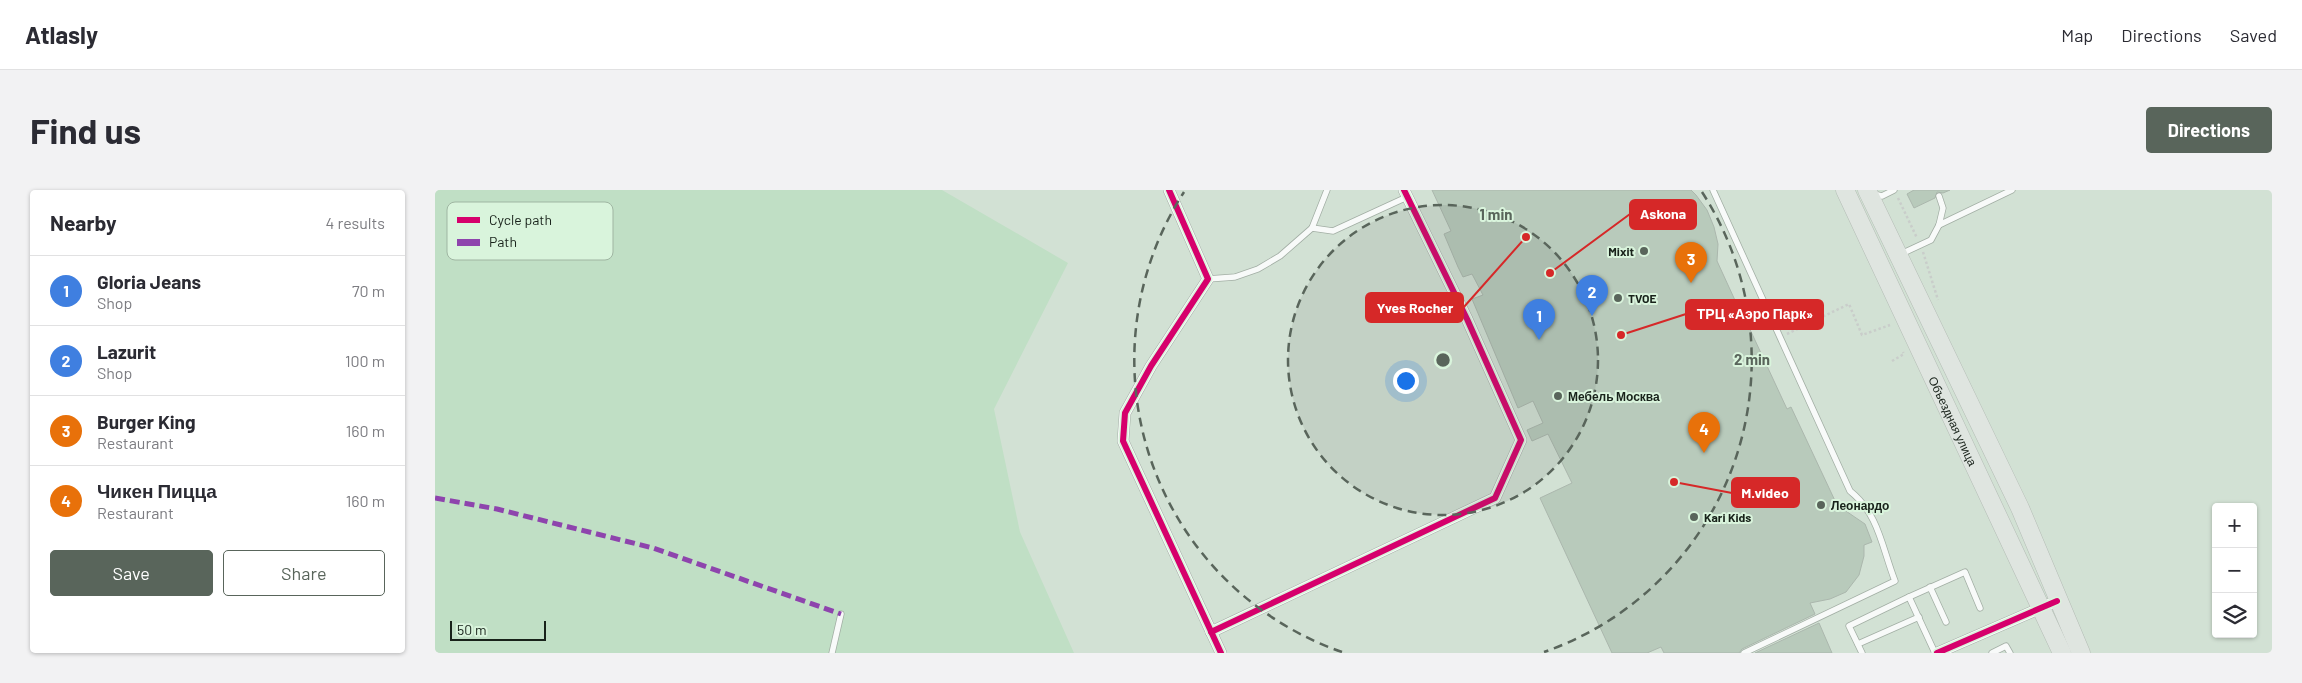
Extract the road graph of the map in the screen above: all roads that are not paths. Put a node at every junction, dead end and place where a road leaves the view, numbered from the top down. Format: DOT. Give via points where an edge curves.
graph roads {
  1 [pos="1169,190"];
  2 [pos="1327,190"];
  3 [pos="1713,190"];
  4 [pos="1845,190"];
  5 [pos="1894,190"];
  6 [pos="2012,190"];
  7 [pos="1867,192"];
  8 [pos="1405,193"];
  9 [pos="1939,196"];
  10 [pos="1939,225"];
  11 [pos="1312,228"];
  12 [pos="1899,255"];
  13 [pos="1208,279"];
  14 [pos="1930,587"];
  15 [pos="1909,597"];
  16 [pos="2049,604"];
  17 [pos="1980,608"];
  18 [pos="841,614"];
  19 [pos="1919,617"];
  20 [pos="1946,622"];
  21 [pos="1211,632"];
  22 [pos="1858,644"];
  23 [pos="832,653"];
  24 [pos="1221,653"];
  25 [pos="1744,653"];
  26 [pos="1861,653"];
  27 [pos="1936,653"];
  28 [pos="1992,653"];
  29 [pos="2009,653"];
  30 [pos="2062,653"];
  31 [pos="2081,653"];
  1 -- 13 [label="street"];
  2 -- 11 [label="lane"];
  3 -- 25 [label="lane" via="1851,492 1864,502 1877,528 1895,581"];
  4 -- 16 [label="main road, Объездная улица"];
  5 -- 7 [label="lane" via="1881,196"];
  6 -- 10 [label="lane"];
  7 -- 12 [label="main road, Объездная улица"];
  8 -- 11 [label="lane" via="1333,230"];
  8 -- 21 [label="street" via="1467,319 1521,440 1495,498"];
  9 -- 10 [label="lane" via="1943,208"];
  10 -- 12 [label="lane" via="1931,240"];
  11 -- 13 [label="lane" via="1281,256 1258,269"];
  12 -- 16 [label="main road, Объездная улица" via="2020,508"];
  13 -- 21 [label="street" via="1151,366 1125,413 1123,441"];
  14 -- 15 [label="lane"];
  14 -- 17 [label="lane" via="1965,572"];
  14 -- 20 [label="lane"];
  15 -- 19 [label="lane"];
  15 -- 22 [label="lane" via="1849,626"];
  16 -- 27 [label="street"];
  16 -- 30 [label="main road, Объездная улица"];
  16 -- 31 [label="main road, Объездная улица"];
  18 -- 23 [label="lane"];
  19 -- 22 [label="lane"];
  19 -- 27 [label="lane"];
  21 -- 24 [label="street"];
  22 -- 26 [label="lane"];
  28 -- 29 [label="lane" via="2006,646"];
}
